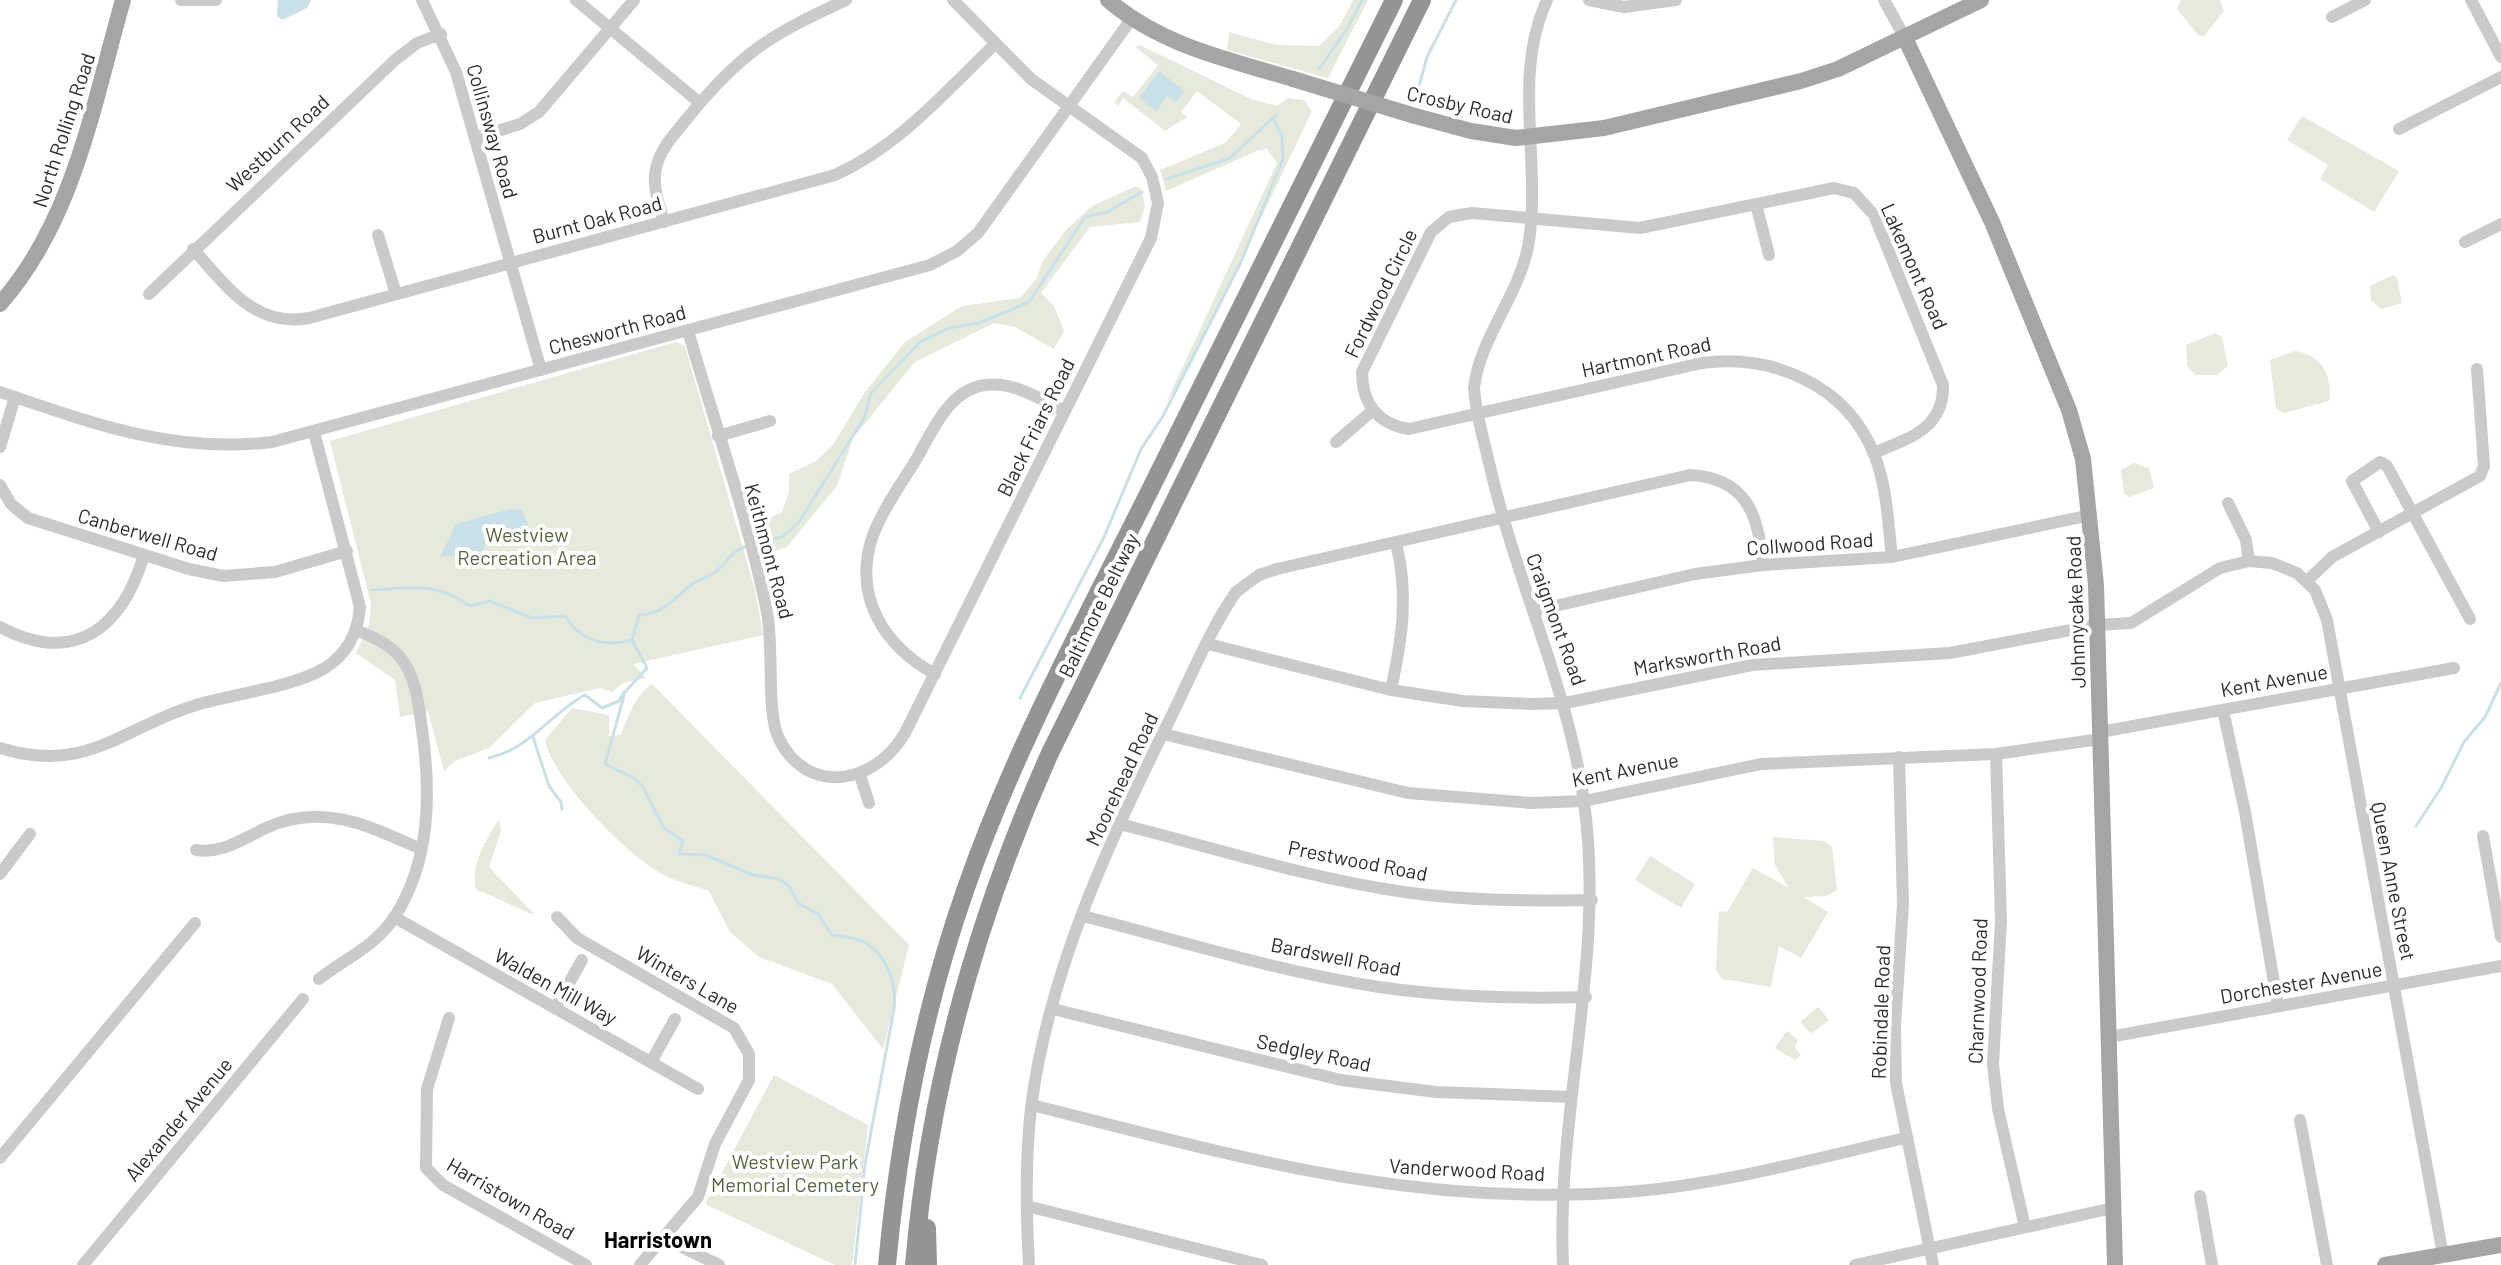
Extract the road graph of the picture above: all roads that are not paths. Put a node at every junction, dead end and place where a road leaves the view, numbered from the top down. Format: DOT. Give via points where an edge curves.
graph roads {
  1 [pos="123,0"];
  2 [pos="181,0"];
  3 [pos="216,0"];
  4 [pos="422,0"];
  5 [pos="576,0"];
  6 [pos="634,0"];
  7 [pos="846,0"];
  8 [pos="953,0"];
  9 [pos="1108,0"];
  10 [pos="1394,0"];
  11 [pos="1422,0"];
  12 [pos="1547,0"];
  13 [pos="1589,0"];
  14 [pos="1676,0"];
  15 [pos="1884,0"];
  16 [pos="1981,0"];
  17 [pos="2365,0"];
  18 [pos="2471,0"];
  19 [pos="2332,17"];
  20 [pos="1132,18"];
  21 [pos="610,29"];
  22 [pos="441,34"];
  23 [pos="1905,38"];
  24 [pos="994,45"];
  25 [pos="2501,57"];
  26 [pos="2501,77"];
  27 [pos="700,103"];
  28 [pos="1067,108"];
  29 [pos="2399,129"];
  30 [pos="1531,137"];
  31 [pos="475,138"];
  32 [pos="1756,204"];
  33 [pos="1532,221"];
  34 [pos="664,222"];
  35 [pos="2501,224"];
  36 [pos="378,235"];
  37 [pos="2465,242"];
  38 [pos="193,249"];
  39 [pos="1769,255"];
  40 [pos="510,263"];
  41 [pos="149,294"];
  42 [pos="396,294"];
  43 [pos="0,304"];
  44 [pos="688,331"];
  45 [pos="2477,369"];
  46 [pos="541,370"];
  47 [pos="0,392"];
  48 [pos="15,397"];
  49 [pos="1065,411"];
  50 [pos="1372,411"];
  51 [pos="1478,414"];
  52 [pos="770,421"];
  53 [pos="314,432"];
  54 [pos="718,436"];
  55 [pos="1336,442"];
  56 [pos="0,447"];
  57 [pos="1873,453"];
  58 [pos="0,485"];
  59 [pos="2228,503"];
  60 [pos="2414,513"];
  61 [pos="2091,515"];
  62 [pos="1502,517"];
  63 [pos="2379,532"];
  64 [pos="1396,543"];
  65 [pos="347,551"];
  66 [pos="144,555"];
  67 [pos="1892,557"];
  68 [pos="2249,561"];
  69 [pos="1763,565"];
  70 [pos="2307,581"];
  71 [pos="1533,611"];
  72 [pos="2470,619"];
  73 [pos="2097,625"];
  74 [pos="0,627"];
  75 [pos="356,630"];
  76 [pos="1208,644"];
  77 [pos="2454,668"];
  78 [pos="935,674"];
  79 [pos="2340,688"];
  80 [pos="1391,690"];
  81 [pos="1565,703"];
  82 [pos="2223,710"];
  83 [pos="1163,734"];
  84 [pos="2100,736"];
  85 [pos="0,748"];
  86 [pos="1996,754"];
  87 [pos="1899,757"];
  88 [pos="860,775"];
  89 [pos="1584,801"];
  90 [pos="869,803"];
  91 [pos="1120,824"];
  92 [pos="30,834"];
  93 [pos="2483,836"];
  94 [pos="421,849"];
  95 [pos="196,850"];
  96 [pos="0,874"];
  97 [pos="1592,900"];
  98 [pos="1083,916"];
  99 [pos="394,917"];
  100 [pos="557,917"];
  101 [pos="195,923"];
  102 [pos="2501,937"];
  103 [pos="582,960"];
  104 [pos="2501,966"];
  105 [pos="319,979"];
  106 [pos="2393,986"];
  107 [pos="1586,997"];
  108 [pos="303,999"];
  109 [pos="2278,1006"];
  110 [pos="555,1008"];
  111 [pos="1053,1009"];
  112 [pos="449,1018"];
  113 [pos="675,1019"];
  114 [pos="2109,1037"];
  115 [pos="651,1062"];
  116 [pos="698,1089"];
  117 [pos="1571,1097"];
  118 [pos="1032,1105"];
  119 [pos="2300,1120"];
  120 [pos="1905,1138"];
  121 [pos="0,1158"];
  122 [pos="927,1160"];
  123 [pos="1563,1194"];
  124 [pos="2200,1196"];
  125 [pos="1027,1206"];
  126 [pos="2113,1208"];
  127 [pos="2025,1227"];
  128 [pos="665,1239"];
  129 [pos="2501,1245"];
  130 [pos="1929,1248"];
  131 [pos="1201,1251"];
  132 [pos="2443,1255"];
  133 [pos="83,1265"];
  134 [pos="586,1265"];
  135 [pos="640,1265"];
  136 [pos="719,1265"];
  137 [pos="885,1265"];
  138 [pos="914,1265"];
  139 [pos="928,1265"];
  140 [pos="1029,1265"];
  141 [pos="1197,1265"];
  142 [pos="1262,1265"];
  143 [pos="1563,1265"];
  144 [pos="1855,1265"];
  145 [pos="1933,1265"];
  146 [pos="2115,1265"];
  147 [pos="2212,1265"];
  148 [pos="2327,1265"];
  149 [pos="2385,1265"];
  1 -- 43 [label="main road, North Rolling Road" via="60,210 29,267"];
  2 -- 3 [label="street"];
  4 -- 22 [label="street, Collinsway Road"];
  5 -- 21 [label="street"];
  6 -- 21 [label="street"];
  7 -- 27 [label="street" via="760,43"];
  8 -- 24 [label="street, Black Friars Road"];
  9 -- 20 [label="main road, Crosby Road"];
  10 -- 137 [label="highway, Baltimore Beltway" via="1060,671 988,828 928,1013 900,1146"];
  11 -- 122 [label="highway, Baltimore Beltway" via="1034,791 975,948 943,1068"];
  12 -- 30 [label="street, Craigmont Road" via="1530,55"];
  13 -- 14 [label="street" via="1624,7"];
  15 -- 23 [label="street, Johnnycake Road"];
  16 -- 23 [label="main road, Crosby Road"];
  17 -- 19 [label="street"];
  18 -- 25 [label="street"];
  20 -- 28 [label="street, Chesworth Road"];
  20 -- 30 [label="main road, Crosby Road, bridge" via="1208,55 1471,131"];
  21 -- 27 [label="street"];
  21 -- 31 [label="street" via="539,112"];
  22 -- 31 [label="street, Collinsway Road"];
  22 -- 38 [label="street, Westburn Road" via="395,60"];
  23 -- 30 [label="main road, Crosby Road" via="1801,81 1604,128"];
  23 -- 61 [label="main road, Johnnycake Road" via="1976,183 2069,410"];
  24 -- 28 [label="street, Black Friars Road"];
  24 -- 34 [label="street, Burnt Oak Road" via="903,133 852,167"];
  26 -- 29 [label="street"];
  27 -- 34 [label="street" via="658,158 655,190"];
  28 -- 44 [label="street, Chesworth Road" via="978,233 944,259"];
  28 -- 49 [label="street, Black Friars Road" via="1142,158 1156,190 1158,213 1151,238"];
  30 -- 33 [label="street, Craigmont Road"];
  31 -- 40 [label="street, Collinsway Road"];
  32 -- 33 [label="street, Lakemont Road" via="1649,228"];
  32 -- 39 [label="street"];
  32 -- 57 [label="street, Lakemont Road" via="1834,188 1854,193 1874,215 1939,373 1943,396 1925,430"];
  33 -- 50 [label="street, Fordwood Circle" via="1460,214 1431,232 1366,360 1362,383"];
  33 -- 51 [label="street, Craigmont Road" via="1519,282 1478,368"];
  34 -- 40 [label="street, Burnt Oak Road"];
  35 -- 37 [label="street"];
  36 -- 42 [label="street"];
  38 -- 41 [label="street, Westburn Road"];
  38 -- 42 [label="street, Burnt Oak Road" via="239,299 272,319 309,318"];
  40 -- 42 [label="street, Burnt Oak Road"];
  40 -- 46 [label="street, Collinsway Road"];
  44 -- 46 [label="street, Chesworth Road"];
  44 -- 54 [label="street, Keithmont Road"];
  45 -- 60 [label="street" via="2483,472"];
  46 -- 53 [label="street, Chesworth Road"];
  47 -- 48 [label="street, Chesworth Road"];
  48 -- 53 [label="street, Chesworth Road" via="185,445 253,445"];
  48 -- 56 [label="street"];
  49 -- 78 [label="street, Black Friars Road"];
  49 -- 78 [label="street" via="997,385 959,396 941,416 878,525 867,567 873,611 902,653"];
  50 -- 51 [label="street" via="1409,429"];
  50 -- 55 [label="street"];
  51 -- 57 [label="street, Hartmont Road" via="1702,363 1741,359 1784,369 1819,388 1843,407"];
  51 -- 62 [label="street, Craigmont Road"];
  52 -- 54 [label="street"];
  53 -- 65 [label="street"];
  54 -- 88 [label="street, Keithmont Road" via="768,614 773,717 780,740 795,759 820,774"];
  57 -- 67 [label="street, Hartmont Road"];
  58 -- 66 [label="street, Canberwell Road" via="28,518"];
  59 -- 68 [label="street" via="2246,540"];
  60 -- 63 [label="street"];
  60 -- 63 [label="street" via="2387,466 2376,463 2352,481"];
  60 -- 72 [label="street"];
  61 -- 67 [label="street, Collwood Road"];
  61 -- 73 [label="main road, Johnnycake Road"];
  62 -- 64 [label="street, Moorehead Road"];
  62 -- 69 [label="street, Moorehead Road" via="1676,476 1701,476 1724,483 1750,506 1759,527"];
  62 -- 71 [label="street, Craigmont Road"];
  63 -- 70 [label="street" via="2332,557"];
  64 -- 76 [label="street, Moorehead Road" via="1259,575 1236,592"];
  64 -- 80 [label="street" via="1405,613"];
  65 -- 66 [label="street, Canberwell Road" via="242,576 205,573"];
  65 -- 75 [label="street" via="360,607"];
  66 -- 74 [label="street" via="124,604 107,624 87,636 48,644"];
  67 -- 69 [label="street, Collwood Road"];
  68 -- 70 [label="street" via="2281,565"];
  68 -- 73 [label="street, Marksworth Road" via="2220,568 2131,623"];
  69 -- 71 [label="street, Collwood Road" via="1663,580"];
  70 -- 79 [label="street, Queen Anne Street" via="2327,620"];
  71 -- 81 [label="street, Craigmont Road"];
  73 -- 81 [label="street, Marksworth Road" via="1974,650 1731,667"];
  73 -- 84 [label="main road, Johnnycake Road"];
  75 -- 85 [label="street" via="337,659 311,674 193,706 99,749 35,756"];
  75 -- 94 [label="street" via="394,650 407,666 415,691 429,792"];
  76 -- 80 [label="street, Marksworth Road"];
  76 -- 83 [label="street, Moorehead Road"];
  77 -- 79 [label="street, Kent Avenue"];
  78 -- 88 [label="street, Black Friars Road" via="892,755"];
  79 -- 82 [label="street, Kent Avenue"];
  79 -- 106 [label="street, Queen Anne Street"];
  80 -- 81 [label="street, Marksworth Road" via="1463,701"];
  81 -- 89 [label="street, Craigmont Road"];
  82 -- 84 [label="street, Kent Avenue"];
  82 -- 109 [label="street"];
  83 -- 89 [label="street, Kent Avenue" via="1408,793 1489,802"];
  83 -- 91 [label="street, Moorehead Road"];
  84 -- 86 [label="street, Kent Avenue"];
  84 -- 114 [label="main road, Johnnycake Road"];
  86 -- 87 [label="street, Kent Avenue"];
  86 -- 127 [label="street, Charnwood Road" via="2001,920 1993,1064"];
  87 -- 89 [label="street, Kent Avenue" via="1733,768"];
  87 -- 120 [label="street, Robindale Road" via="1903,904 1895,1051"];
  88 -- 90 [label="street"];
  89 -- 97 [label="street, Craigmont Road"];
  91 -- 97 [label="street, Prestwood Road" via="1403,891 1470,899"];
  91 -- 98 [label="street, Moorehead Road"];
  92 -- 96 [label="street"];
  93 -- 102 [label="street"];
  94 -- 95 [label="street" via="360,822 317,815 281,822 228,848"];
  94 -- 99 [label="street"];
  97 -- 107 [label="street, Craigmont Road"];
  98 -- 107 [label="street, Bardswell Road" via="1377,986 1472,997"];
  98 -- 111 [label="street, Moorehead Road"];
  99 -- 105 [label="street" via="367,947"];
  99 -- 110 [label="street, Walden Mill Way"];
  100 -- 128 [label="street, Winters Lane" via="577,938 734,1028 749,1054 749,1080 715,1144 702,1188"];
  101 -- 121 [label="street"];
  103 -- 110 [label="street"];
  104 -- 106 [label="street, Dorchester Avenue"];
  106 -- 109 [label="street, Dorchester Avenue"];
  106 -- 132 [label="street, Queen Anne Street"];
  107 -- 117 [label="street, Craigmont Road"];
  108 -- 133 [label="street, Alexander Avenue"];
  109 -- 114 [label="street, Dorchester Avenue"];
  110 -- 115 [label="street, Walden Mill Way"];
  111 -- 117 [label="street, Sedgley Road" via="1341,1080 1436,1092"];
  111 -- 118 [label="street, Moorehead Road"];
  112 -- 134 [label="street, Harristown Road" via="427,1089 426,1168 443,1185"];
  113 -- 115 [label="street"];
  114 -- 126 [label="main road, Johnnycake Road"];
  115 -- 116 [label="street, Walden Mill Way"];
  117 -- 123 [label="street, Craigmont Road"];
  118 -- 123 [label="street, Vanderwood Road" via="1351,1181 1469,1193"];
  118 -- 125 [label="street, Moorehead Road"];
  119 -- 148 [label="street"];
  120 -- 123 [label="street, Vanderwood Road" via="1694,1184"];
  120 -- 130 [label="street, Robindale Road"];
  122 -- 138 [label="highway, Baltimore Beltway"];
  122 -- 139 [label="highway"];
  123 -- 143 [label="street, Craigmont Road"];
  124 -- 147 [label="street"];
  125 -- 131 [label="street"];
  125 -- 140 [label="street, Moorehead Road"];
  126 -- 127 [label="street"];
  126 -- 146 [label="main road, Johnnycake Road"];
  127 -- 130 [label="street"];
  128 -- 135 [label="street, Winters Lane"];
  128 -- 136 [label="street"];
  129 -- 132 [label="main road"];
  130 -- 144 [label="street"];
  130 -- 145 [label="street, Robindale Road"];
  131 -- 141 [label="street"];
  131 -- 142 [label="street"];
  132 -- 149 [label="main road"];
}
